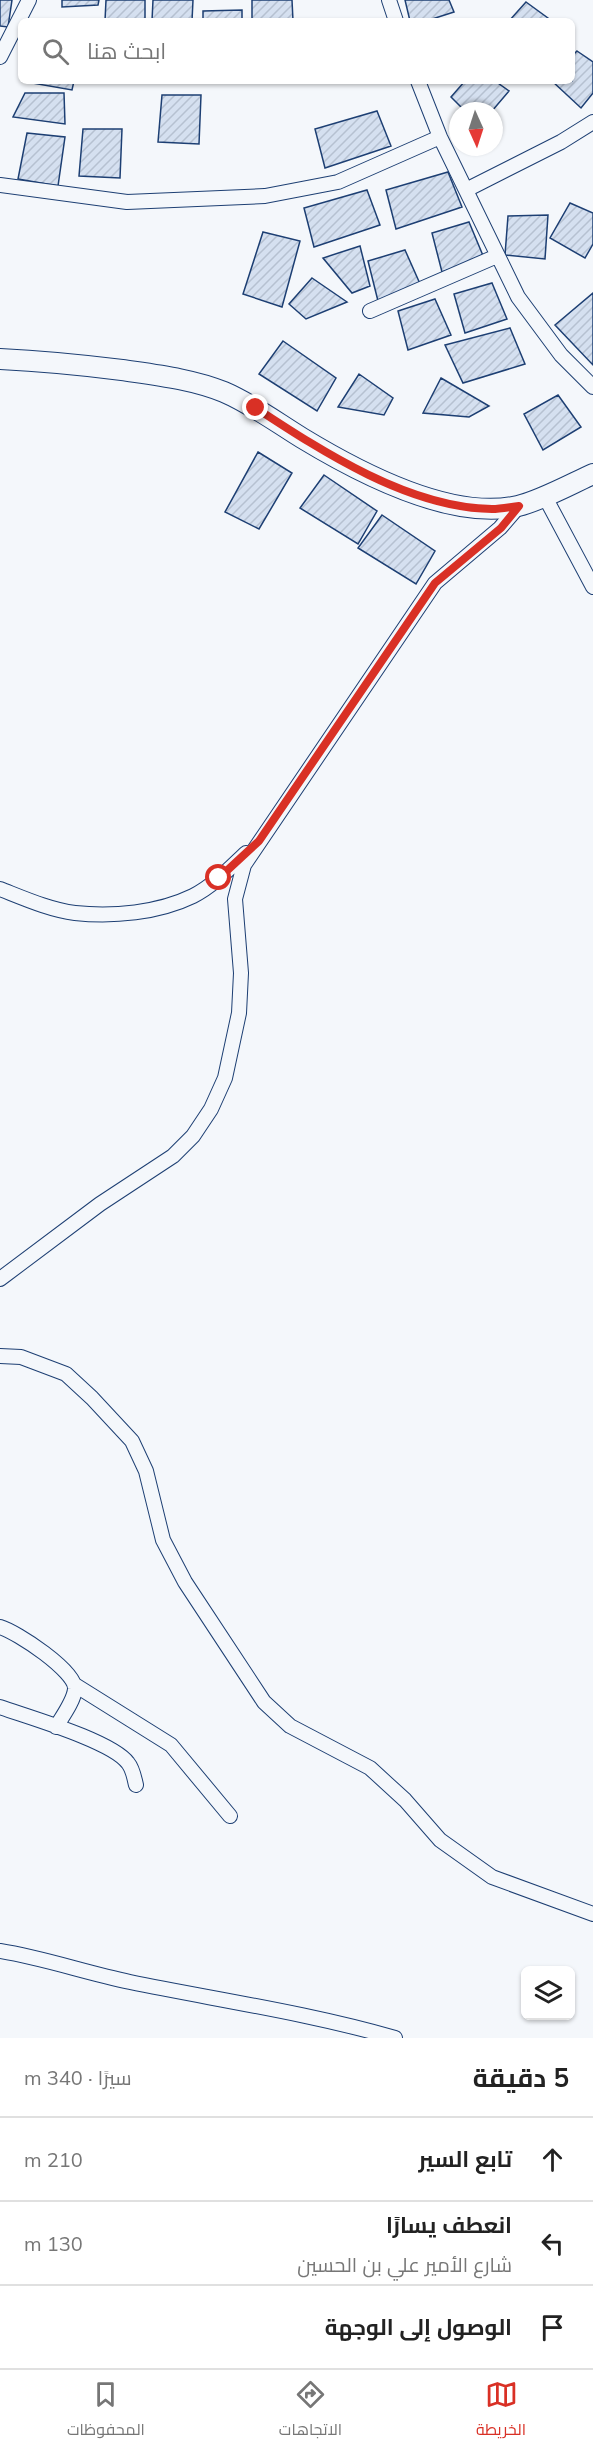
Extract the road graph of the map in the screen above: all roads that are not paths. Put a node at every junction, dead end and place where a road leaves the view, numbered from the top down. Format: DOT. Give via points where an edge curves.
graph roads {
  1 [pos="29,0"];
  2 [pos="389,0"];
  3 [pos="20,18"];
  4 [pos="395,18"];
  5 [pos="18,22"];
  6 [pos="0,57"];
  7 [pos="419,84"];
  8 [pos="593,122"];
  9 [pos="440,137"];
  10 [pos="0,185"];
  11 [pos="466,190"];
  12 [pos="497,256"];
  13 [pos="370,312"];
  14 [pos="0,359"];
  15 [pos="593,387"];
  16 [pos="593,474"];
  17 [pos="544,495"];
  18 [pos="519,506"];
  19 [pos="593,586"];
  20 [pos="259,841"];
  21 [pos="0,889"];
  22 [pos="0,1279"];
  23 [pos="0,1356"];
  24 [pos="0,1627"];
  25 [pos="75,1685"];
  26 [pos="0,1707"];
  27 [pos="56,1727"];
  28 [pos="136,1785"];
  29 [pos="230,1816"];
  30 [pos="593,1914"];
  31 [pos="0,1951"];
  32 [pos="395,2038"];
  1 -- 3 [label="street"];
  2 -- 4 [label="street"];
  5 -- 6 [label="street"];
  7 -- 9 [label="street"];
  8 -- 11 [label="street"];
  9 -- 10 [label="street" via="338,182 265,196 127,202"];
  9 -- 11 [label="street"];
  11 -- 12 [label="street"];
  12 -- 13 [label="street"];
  12 -- 15 [label="street" via="535,322"];
  14 -- 18 [label="street" via="189,381 248,404 304,439 407,491 464,506"];
  16 -- 17 [label="street"];
  17 -- 18 [label="street"];
  17 -- 19 [label="street"];
  18 -- 20 [label="street" via="501,528 435,583"];
  20 -- 21 [label="street" via="193,896 158,909 118,914 73,913"];
  20 -- 22 [label="street" via="244,865 235,899 241,973 239,1013 225,1078 211,1109 173,1156 100,1204"];
  23 -- 30 [label="street" via="21,1358 66,1374 132,1441 146,1471 164,1540 174,1561 264,1702 290,1726 370,1768 440,1840 492,1877"];
  24 -- 25 [label="street" via="39,1649"];
  25 -- 27 [label="street"];
  25 -- 29 [label="street" via="171,1745"];
  26 -- 27 [label="street"];
  27 -- 28 [label="street" via="87,1737 121,1756 132,1769"];
  31 -- 32 [label="street" via="113,1979"];
}
